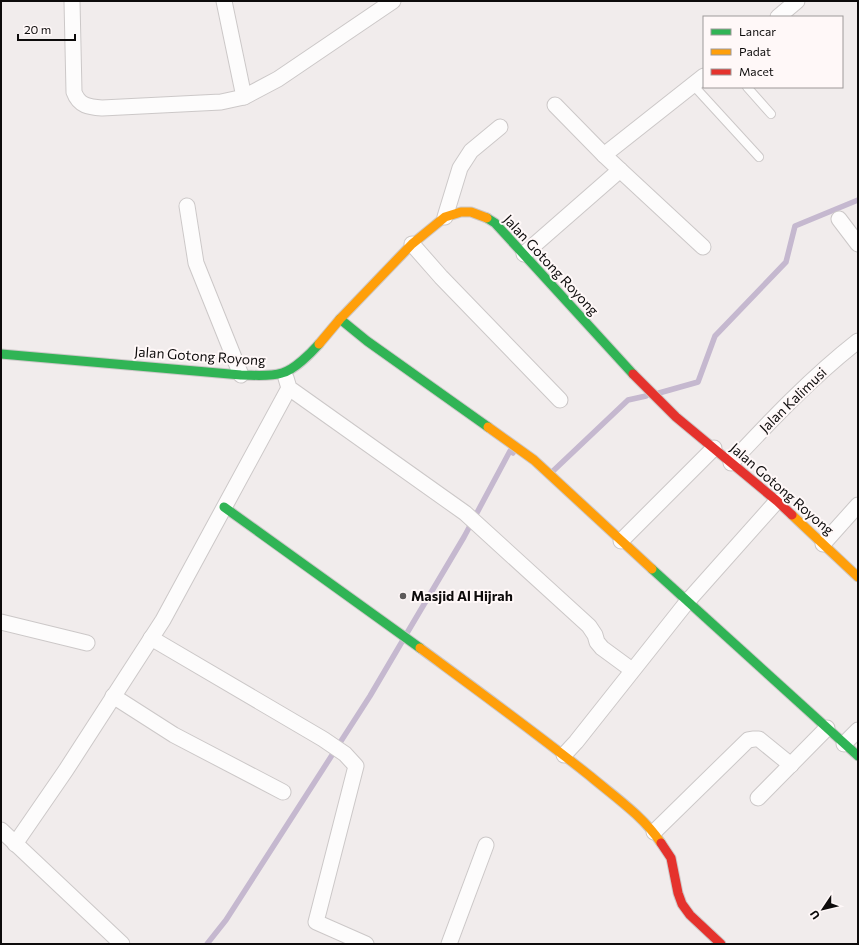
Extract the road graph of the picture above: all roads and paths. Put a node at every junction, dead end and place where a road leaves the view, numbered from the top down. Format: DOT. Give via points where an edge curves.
graph roads {
  1 [pos="72,1"];
  2 [pos="224,1"];
  3 [pos="393,1"];
  4 [pos="797,1"];
  5 [pos="779,16"];
  6 [pos="699,80"];
  7 [pos="705,88"];
  8 [pos="748,88"];
  9 [pos="244,97"];
  10 [pos="555,105"];
  11 [pos="771,114"];
  12 [pos="500,127"];
  13 [pos="604,155"];
  14 [pos="760,157"];
  15 [pos="620,170"];
  16 [pos="187,206"];
  17 [pos="445,217"];
  18 [pos="839,219"];
  19 [pos="412,244"];
  20 [pos="858,244"];
  21 [pos="702,247"];
  22 [pos="524,254"];
  23 [pos="340,319"];
  24 [pos="858,341"];
  25 [pos="1,354"];
  26 [pos="284,373"];
  27 [pos="241,374"];
  28 [pos="289,388"];
  29 [pos="560,400"];
  30 [pos="714,448"];
  31 [pos="731,463"];
  32 [pos="776,501"];
  33 [pos="858,505"];
  34 [pos="224,507"];
  35 [pos="621,542"];
  36 [pos="824,544"];
  37 [pos="858,577"];
  38 [pos="687,602"];
  39 [pos="1,622"];
  40 [pos="150,638"];
  41 [pos="87,643"];
  42 [pos="632,670"];
  43 [pos="113,696"];
  44 [pos="827,728"];
  45 [pos="858,730"];
  46 [pos="844,744"];
  47 [pos="564,755"];
  48 [pos="858,756"];
  49 [pos="791,765"];
  50 [pos="283,792"];
  51 [pos="758,798"];
  52 [pos="1,830"];
  53 [pos="654,832"];
  54 [pos="15,844"];
  55 [pos="486,845"];
  56 [pos="122,944"];
  57 [pos="366,944"];
  58 [pos="449,944"];
  59 [pos="721,944"];
  1 -- 9 [label="street" via="74,92 76,98 88,107 221,102"];
  2 -- 9 [label="street"];
  3 -- 9 [label="street" via="278,79"];
  4 -- 5 [label="street"];
  6 -- 13 [label="street"];
  7 -- 14 [label="lane"];
  8 -- 11 [label="lane"];
  10 -- 13 [label="street"];
  12 -- 17 [label="street" via="470,151 460,168"];
  13 -- 15 [label="street"];
  15 -- 21 [label="street"];
  15 -- 22 [label="street"];
  16 -- 27 [label="street" via="196,263"];
  17 -- 19 [label="street, Jalan Gotong Royong"];
  17 -- 22 [label="street, Jalan Gotong Royong" via="461,212 481,215 495,223"];
  18 -- 20 [label="street"];
  19 -- 23 [label="street, Jalan Gotong Royong"];
  19 -- 29 [label="street"];
  22 -- 30 [label="street, Jalan Gotong Royong" via="643,385 676,417"];
  23 -- 26 [label="street, Jalan Gotong Royong" via="313,351"];
  23 -- 35 [label="street" via="534,460"];
  24 -- 31 [label="street, Jalan Kalimusi" via="813,379"];
  25 -- 27 [label="street, Jalan Gotong Royong"];
  26 -- 27 [label="street, Jalan Gotong Royong"];
  26 -- 28 [label="street"];
  28 -- 34 [label="street"];
  28 -- 42 [label="street" via="471,518 589,626 602,648"];
  30 -- 31 [label="street, Jalan Gotong Royong"];
  30 -- 35 [label="street"];
  31 -- 32 [label="street, Jalan Gotong Royong"];
  32 -- 36 [label="street, Jalan Gotong Royong"];
  32 -- 38 [label="street"];
  33 -- 36 [label="street"];
  34 -- 40 [label="street" via="163,620"];
  34 -- 47 [label="street" via="388,624"];
  35 -- 38 [label="street"];
  36 -- 37 [label="street, Jalan Gotong Royong"];
  38 -- 42 [label="street"];
  38 -- 44 [label="street"];
  39 -- 41 [label="street"];
  40 -- 43 [label="street"];
  40 -- 57 [label="street" via="323,739 345,754 356,766 316,922"];
  42 -- 47 [label="street"];
  43 -- 50 [label="street" via="174,735"];
  43 -- 54 [label="street"];
  44 -- 46 [label="street"];
  44 -- 49 [label="street"];
  45 -- 46 [label="street"];
  46 -- 48 [label="street"];
  47 -- 53 [label="street" via="628,807"];
  49 -- 51 [label="street"];
  49 -- 53 [label="street" via="759,739 748,740"];
  52 -- 54 [label="street"];
  53 -- 59 [label="street" via="671,858 682,904"];
  54 -- 56 [label="street"];
  55 -- 58 [label="street"];
}
